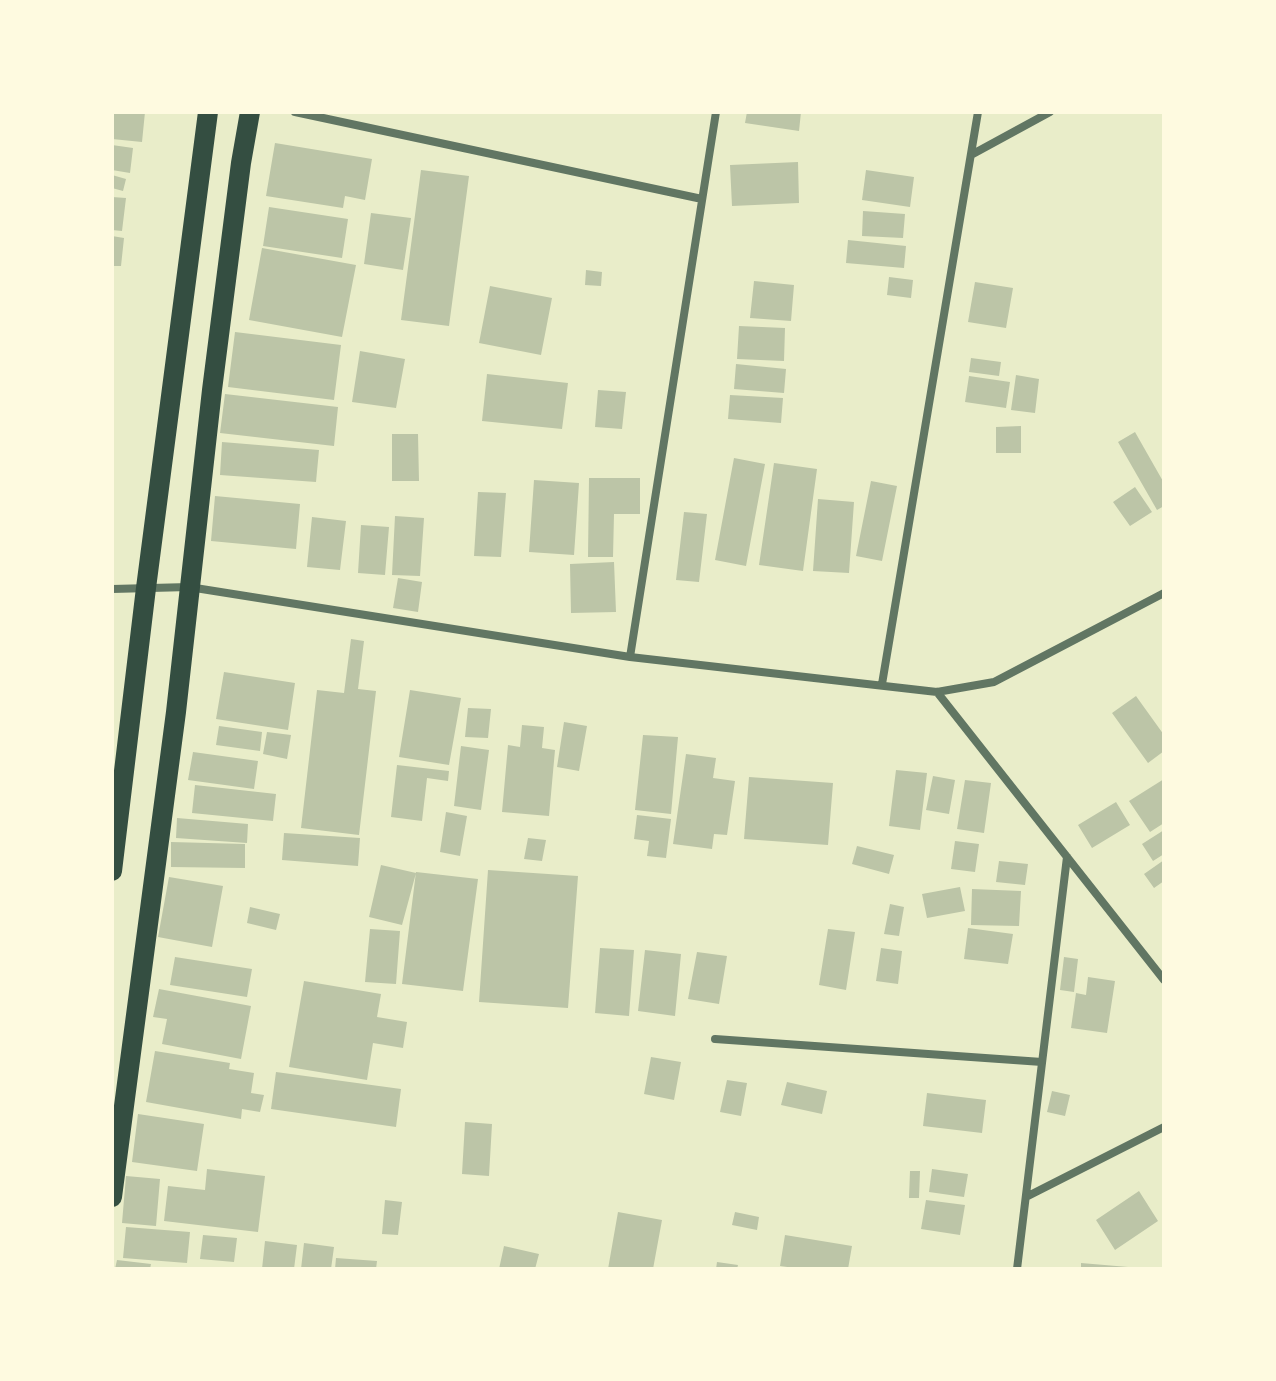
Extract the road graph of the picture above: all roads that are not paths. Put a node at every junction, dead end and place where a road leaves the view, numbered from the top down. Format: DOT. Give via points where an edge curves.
graph roads {
  1 [pos="208,112"];
  2 [pos="250,112"];
  3 [pos="295,112"];
  4 [pos="716,112"];
  5 [pos="978,112"];
  6 [pos="1050,112"];
  7 [pos="971,155"];
  8 [pos="702,199"];
  9 [pos="189,587"];
  10 [pos="146,588"];
  11 [pos="112,589"];
  12 [pos="1164,593"];
  13 [pos="630,657"];
  14 [pos="882,684"];
  15 [pos="937,692"];
  16 [pos="1067,857"];
  17 [pos="112,871"];
  18 [pos="1164,980"];
  19 [pos="715,1039"];
  20 [pos="1042,1062"];
  21 [pos="1164,1127"];
  22 [pos="112,1197"];
  23 [pos="1026,1197"];
  24 [pos="1017,1269"];
  1 -- 10 [label="main road"];
  2 -- 9 [label="main road"];
  3 -- 8 [label="street"];
  4 -- 8 [label="street"];
  5 -- 7 [label="street"];
  6 -- 7 [label="street"];
  7 -- 14 [label="street"];
  8 -- 13 [label="street"];
  9 -- 10 [label="street"];
  9 -- 13 [label="street"];
  9 -- 22 [label="main road"];
  10 -- 11 [label="street"];
  10 -- 17 [label="main road"];
  12 -- 15 [label="street" via="994,682"];
  13 -- 14 [label="street"];
  14 -- 15 [label="street"];
  15 -- 16 [label="street"];
  16 -- 18 [label="street"];
  16 -- 20 [label="street"];
  19 -- 20 [label="street"];
  20 -- 23 [label="street"];
  21 -- 23 [label="street"];
  23 -- 24 [label="street"];
}
